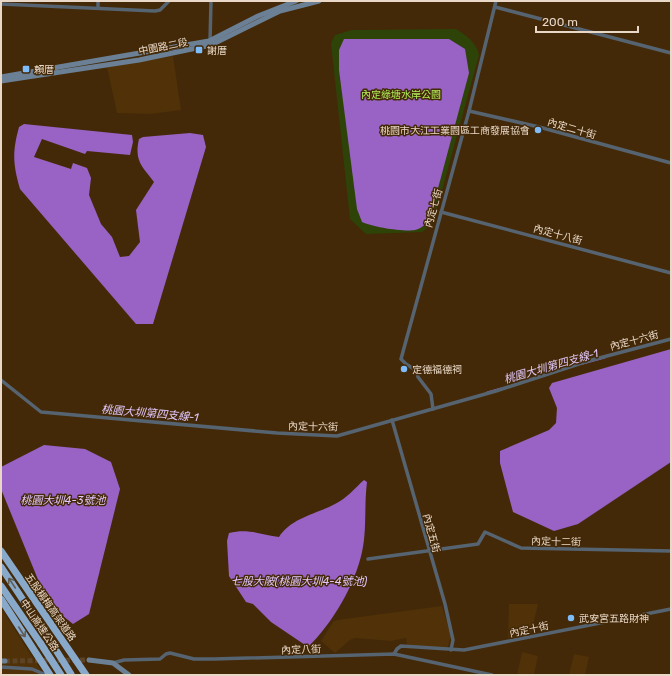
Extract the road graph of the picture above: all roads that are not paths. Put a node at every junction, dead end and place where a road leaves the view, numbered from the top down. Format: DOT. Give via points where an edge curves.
graph roads {
  1 [pos="98,1"];
  2 [pos="169,1"];
  3 [pos="211,1"];
  4 [pos="296,1"];
  5 [pos="320,1"];
  6 [pos="496,1"];
  7 [pos="1,4"];
  8 [pos="495,7"];
  9 [pos="98,8"];
  10 [pos="234,31"];
  11 [pos="210,43"];
  12 [pos="671,53"];
  13 [pos="1,76"];
  14 [pos="1,81"];
  15 [pos="469,111"];
  16 [pos="671,163"];
  17 [pos="441,212"];
  18 [pos="671,273"];
  19 [pos="671,338"];
  20 [pos="1,380"];
  21 [pos="433,409"];
  22 [pos="392,420"];
  23 [pos="428,550"];
  24 [pos="1,551"];
  25 [pos="671,551"];
  26 [pos="368,559"];
  27 [pos="1,567"];
  28 [pos="1,586"];
  29 [pos="1,599"];
  30 [pos="671,608"];
  31 [pos="451,650"];
  32 [pos="394,654"];
  33 [pos="89,660"];
  34 [pos="113,663"];
  35 [pos="1,667"];
  36 [pos="46,675"];
  37 [pos="50,675"];
  38 [pos="61,675"];
  39 [pos="71,675"];
  40 [pos="86,675"];
  41 [pos="129,675"];
  42 [pos="492,675"];
  1 -- 9 [label="street"];
  2 -- 9 [label="street" via="160,10 155,11"];
  3 -- 11 [label="street"];
  4 -- 10 [label="main road, 中園路二段" via="274,8"];
  5 -- 10 [label="main road, 中園路二段" via="280,11"];
  6 -- 8 [label="street, 內定七街"];
  7 -- 9 [label="street"];
  8 -- 12 [label="street"];
  8 -- 15 [label="street, 內定七街"];
  10 -- 11 [label="main road, 中園路二段"];
  11 -- 13 [label="main road, 中園路二段"];
  11 -- 14 [label="main road, 中園路二段" via="139,60"];
  15 -- 16 [label="street, 內定二十街"];
  15 -- 17 [label="street, 內定七街"];
  17 -- 18 [label="street, 內定十八街"];
  17 -- 21 [label="street, 內定七街" via="401,359 417,371 418,377 431,394"];
  19 -- 21 [label="street, 內定十六街"];
  20 -- 22 [label="street, 內定十六街" via="41,412 335,436"];
  21 -- 22 [label="street, 內定十六街"];
  22 -- 23 [label="street, 內定五街"];
  23 -- 25 [label="street, 內定十二街" via="478,544 485,532 521,548"];
  23 -- 26 [label="street"];
  23 -- 31 [label="street, 內定五街" via="453,640"];
  24 -- 40 [label="highway, 五股楊梅高架道路, bridge"];
  39 -- 27 [label="highway, 中山高速公路, one-way, bridge"];
  28 -- 38 [label="highway, 中山高速公路, bridge"];
  29 -- 37 [label="highway, one-way, bridge"];
  30 -- 31 [label="street, 內定十街" via="464,650"];
  31 -- 32 [label="street, 內定十街" via="401,646"];
  32 -- 34 [label="street, 內定八街" via="214,660 194,659 170,653 160,659 124,660"];
  32 -- 42 [label="street, 內定八街"];
  33 -- 34 [label="main road"];
  34 -- 41 [label="main road"];
  35 -- 36 [label="street" via="32,669"];
}
